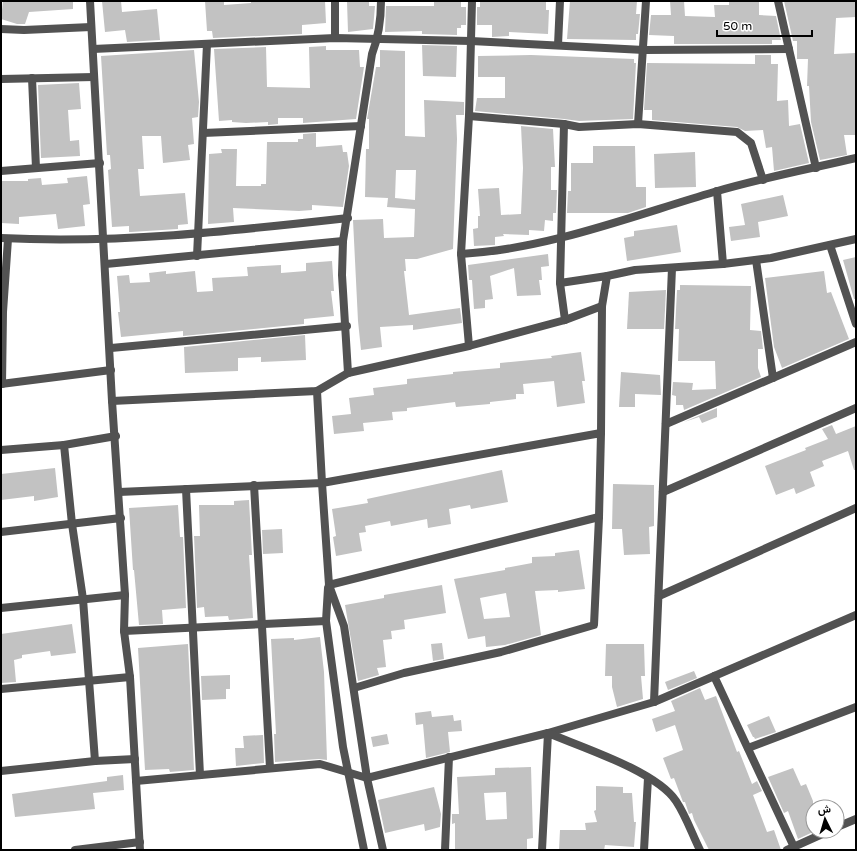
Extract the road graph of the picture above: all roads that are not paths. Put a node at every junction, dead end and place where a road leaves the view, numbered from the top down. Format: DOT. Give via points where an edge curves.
graph roads {
  1 [pos="90,1"];
  2 [pos="335,1"];
  3 [pos="381,1"];
  4 [pos="472,1"];
  5 [pos="560,1"];
  6 [pos="646,1"];
  7 [pos="778,1"];
  8 [pos="92,27"];
  9 [pos="1,29"];
  10 [pos="335,38"];
  11 [pos="377,39"];
  12 [pos="471,42"];
  13 [pos="207,44"];
  14 [pos="558,46"];
  15 [pos="93,49"];
  16 [pos="789,49"];
  17 [pos="644,50"];
  18 [pos="94,77"];
  19 [pos="32,78"];
  20 [pos="1,80"];
  21 [pos="469,116"];
  22 [pos="564,124"];
  23 [pos="638,124"];
  24 [pos="361,126"];
  25 [pos="203,133"];
  26 [pos="856,158"];
  27 [pos="100,163"];
  28 [pos="36,168"];
  29 [pos="816,168"];
  30 [pos="1,171"];
  31 [pos="763,180"];
  32 [pos="717,191"];
  33 [pos="348,218"];
  34 [pos="198,234"];
  35 [pos="562,237"];
  36 [pos="104,238"];
  37 [pos="5,239"];
  38 [pos="856,239"];
  39 [pos="343,241"];
  40 [pos="830,245"];
  41 [pos="461,254"];
  42 [pos="197,256"];
  43 [pos="756,260"];
  44 [pos="106,264"];
  45 [pos="723,264"];
  46 [pos="672,268"];
  47 [pos="607,276"];
  48 [pos="560,283"];
  49 [pos="602,306"];
  50 [pos="2,312"];
  51 [pos="565,320"];
  52 [pos="856,324"];
  53 [pos="347,326"];
  54 [pos="856,342"];
  55 [pos="469,346"];
  56 [pos="111,348"];
  57 [pos="111,370"];
  58 [pos="348,373"];
  59 [pos="773,378"];
  60 [pos="1,384"];
  61 [pos="317,390"];
  62 [pos="112,401"];
  63 [pos="856,408"];
  64 [pos="666,424"];
  65 [pos="600,433"];
  66 [pos="116,436"];
  67 [pos="64,445"];
  68 [pos="1,450"];
  69 [pos="322,483"];
  70 [pos="254,485"];
  71 [pos="186,489"];
  72 [pos="119,492"];
  73 [pos="663,492"];
  74 [pos="856,508"];
  75 [pos="599,517"];
  76 [pos="121,518"];
  77 [pos="72,524"];
  78 [pos="1,532"];
  79 [pos="328,585"];
  80 [pos="125,595"];
  81 [pos="659,596"];
  82 [pos="83,599"];
  83 [pos="1,608"];
  84 [pos="856,615"];
  85 [pos="326,620"];
  86 [pos="261,624"];
  87 [pos="193,628"];
  88 [pos="124,631"];
  89 [pos="714,676"];
  90 [pos="130,677"];
  91 [pos="90,682"];
  92 [pos="354,688"];
  93 [pos="1,689"];
  94 [pos="654,702"];
  95 [pos="856,707"];
  96 [pos="548,733"];
  97 [pos="748,748"];
  98 [pos="450,758"];
  99 [pos="135,759"];
  100 [pos="95,761"];
  101 [pos="270,768"];
  102 [pos="347,770"];
  103 [pos="1,771"];
  104 [pos="200,775"];
  105 [pos="367,778"];
  106 [pos="648,778"];
  107 [pos="136,781"];
  108 [pos="856,819"];
  109 [pos="845,824"];
  110 [pos="811,839"];
  111 [pos="140,846"];
  112 [pos="790,848"];
  113 [pos="75,850"];
  114 [pos="364,850"];
  115 [pos="383,850"];
  116 [pos="445,850"];
  117 [pos="542,850"];
  118 [pos="644,850"];
  119 [pos="700,850"];
  1 -- 8 [label="street"];
  2 -- 10 [label="street"];
  3 -- 11 [label="street" via="381,21"];
  4 -- 12 [label="street"];
  5 -- 14 [label="street"];
  6 -- 17 [label="street"];
  7 -- 16 [label="street"];
  8 -- 9 [label="street"];
  8 -- 15 [label="street"];
  10 -- 11 [label="street"];
  10 -- 13 [label="street"];
  11 -- 12 [label="street"];
  11 -- 24 [label="street" via="372,54"];
  12 -- 14 [label="street"];
  12 -- 21 [label="street"];
  13 -- 15 [label="street"];
  13 -- 25 [label="street"];
  14 -- 17 [label="street"];
  15 -- 18 [label="street"];
  16 -- 17 [label="street"];
  16 -- 29 [label="street"];
  17 -- 23 [label="street"];
  18 -- 19 [label="street"];
  18 -- 27 [label="street"];
  19 -- 20 [label="street"];
  19 -- 28 [label="street"];
  21 -- 22 [label="street"];
  21 -- 41 [label="street"];
  22 -- 23 [label="street" via="579,127"];
  22 -- 35 [label="street"];
  23 -- 31 [label="street" via="737,132 751,144"];
  24 -- 25 [label="street"];
  24 -- 33 [label="street"];
  25 -- 34 [label="street"];
  26 -- 29 [label="street"];
  27 -- 28 [label="street"];
  27 -- 36 [label="street"];
  28 -- 30 [label="street"];
  29 -- 31 [label="street"];
  31 -- 32 [label="street"];
  32 -- 35 [label="street"];
  32 -- 45 [label="street"];
  33 -- 34 [label="street"];
  33 -- 39 [label="street"];
  34 -- 36 [label="street"];
  34 -- 42 [label="street"];
  35 -- 41 [label="street" via="487,252"];
  35 -- 48 [label="street"];
  36 -- 37 [label="street"];
  36 -- 44 [label="street"];
  37 -- 50 [label="street"];
  38 -- 40 [label="street"];
  39 -- 42 [label="street"];
  39 -- 53 [label="street" via="342,275"];
  40 -- 43 [label="street"];
  40 -- 52 [label="street"];
  41 -- 55 [label="street"];
  42 -- 44 [label="street"];
  43 -- 45 [label="street"];
  43 -- 59 [label="street"];
  44 -- 56 [label="street"];
  45 -- 46 [label="street"];
  46 -- 47 [label="street" via="635,270"];
  46 -- 64 [label="street"];
  47 -- 48 [label="street"];
  47 -- 49 [label="street"];
  48 -- 51 [label="street"];
  49 -- 51 [label="street"];
  49 -- 65 [label="street"];
  50 -- 60 [label="street"];
  51 -- 55 [label="street"];
  53 -- 56 [label="street"];
  53 -- 58 [label="street"];
  54 -- 59 [label="street"];
  55 -- 58 [label="street"];
  56 -- 57 [label="street"];
  57 -- 60 [label="street"];
  57 -- 62 [label="street"];
  58 -- 61 [label="street"];
  59 -- 64 [label="street"];
  61 -- 62 [label="street"];
  61 -- 69 [label="street"];
  62 -- 66 [label="street"];
  63 -- 73 [label="street"];
  64 -- 73 [label="street"];
  65 -- 69 [label="street"];
  65 -- 75 [label="street"];
  66 -- 67 [label="street"];
  66 -- 72 [label="street"];
  67 -- 68 [label="street"];
  67 -- 77 [label="street"];
  69 -- 70 [label="street"];
  69 -- 79 [label="street"];
  70 -- 71 [label="street"];
  70 -- 86 [label="street"];
  71 -- 72 [label="street"];
  71 -- 87 [label="street"];
  72 -- 76 [label="street"];
  73 -- 81 [label="street"];
  74 -- 81 [label="street"];
  75 -- 79 [label="street"];
  75 -- 92 [label="street" via="594,626 501,652 404,673"];
  76 -- 77 [label="street"];
  76 -- 80 [label="street"];
  77 -- 78 [label="street"];
  77 -- 82 [label="street"];
  79 -- 85 [label="street"];
  79 -- 92 [label="street" via="344,626"];
  80 -- 82 [label="street"];
  80 -- 88 [label="street"];
  81 -- 94 [label="street"];
  82 -- 83 [label="street"];
  82 -- 91 [label="street"];
  84 -- 89 [label="street"];
  85 -- 86 [label="street"];
  85 -- 102 [label="street"];
  86 -- 87 [label="street"];
  86 -- 101 [label="street"];
  87 -- 88 [label="street"];
  87 -- 104 [label="street"];
  88 -- 90 [label="street"];
  89 -- 94 [label="street"];
  89 -- 97 [label="street"];
  90 -- 91 [label="street"];
  90 -- 99 [label="street"];
  91 -- 93 [label="street"];
  91 -- 100 [label="street"];
  92 -- 105 [label="street"];
  94 -- 96 [label="street"];
  95 -- 97 [label="street"];
  96 -- 98 [label="street"];
  96 -- 106 [label="street" via="636,770"];
  96 -- 117 [label="street"];
  97 -- 112 [label="street"];
  98 -- 105 [label="street"];
  98 -- 116 [label="street"];
  99 -- 100 [label="street"];
  99 -- 107 [label="street"];
  100 -- 103 [label="street"];
  101 -- 102 [label="street" via="320,764"];
  101 -- 104 [label="street"];
  102 -- 105 [label="street"];
  102 -- 114 [label="street"];
  104 -- 107 [label="street"];
  105 -- 115 [label="street"];
  106 -- 118 [label="street"];
  106 -- 119 [label="street" via="676,800"];
  107 -- 111 [label="street"];
  108 -- 109 [label="street"];
  110 -- 112 [label="street"];
  111 -- 113 [label="street"];
}
